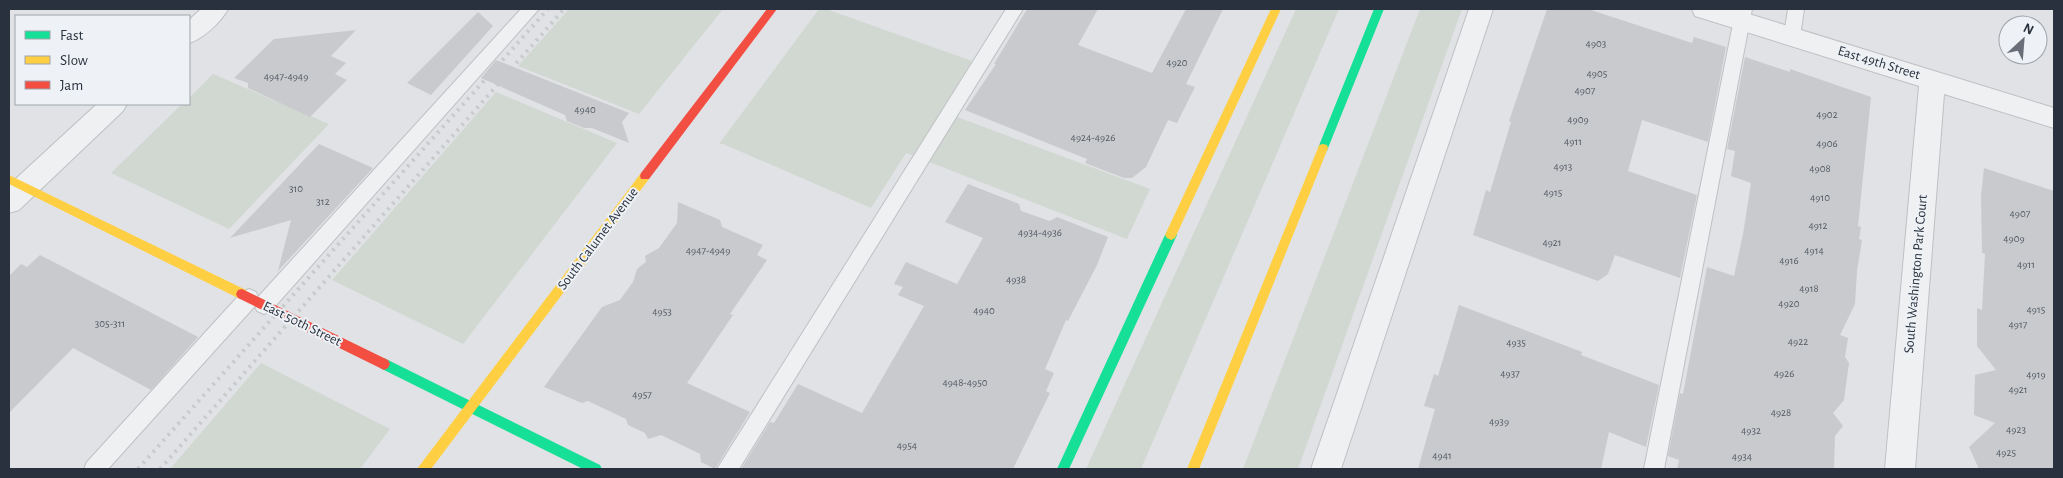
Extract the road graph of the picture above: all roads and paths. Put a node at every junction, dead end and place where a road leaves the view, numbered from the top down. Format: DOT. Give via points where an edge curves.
graph roads {
  1 [pos="216,9"];
  2 [pos="530,9"];
  3 [pos="772,9"];
  4 [pos="1015,9"];
  5 [pos="1276,9"];
  6 [pos="1379,9"];
  7 [pos="1481,9"];
  8 [pos="1704,9"];
  9 [pos="1796,9"];
  10 [pos="1743,15"];
  11 [pos="190,33"];
  12 [pos="1792,36"];
  13 [pos="1932,79"];
  14 [pos="113,105"];
  15 [pos="2054,118"];
  16 [pos="14,189"];
  17 [pos="256,302"];
  18 [pos="470,407"];
  19 [pos="94,469"];
  20 [pos="423,469"];
  21 [pos="596,469"];
  22 [pos="727,469"];
  23 [pos="1063,469"];
  24 [pos="1193,469"];
  25 [pos="1326,469"];
  26 [pos="1654,469"];
  27 [pos="1900,469"];
  1 -- 11 [label="street"];
  2 -- 17 [label="lane"];
  3 -- 18 [label="street, South Calumet Avenue"];
  4 -- 22 [label="lane"];
  5 -- 23 [label="street"];
  6 -- 24 [label="street"];
  7 -- 25 [label="street"];
  8 -- 10 [label="street, East 49th Street"];
  9 -- 12 [label="lane"];
  10 -- 12 [label="street, East 49th Street"];
  10 -- 26 [label="lane"];
  12 -- 13 [label="street, East 49th Street"];
  13 -- 15 [label="street, East 49th Street"];
  13 -- 27 [label="street, South Washington Park Court"];
  14 -- 16 [label="street"];
  16 -- 17 [label="street, East 50th Street"];
  17 -- 18 [label="street, East 50th Street"];
  17 -- 19 [label="lane"];
  18 -- 20 [label="street, South Calumet Avenue"];
  18 -- 21 [label="street, East 50th Street"];
}
